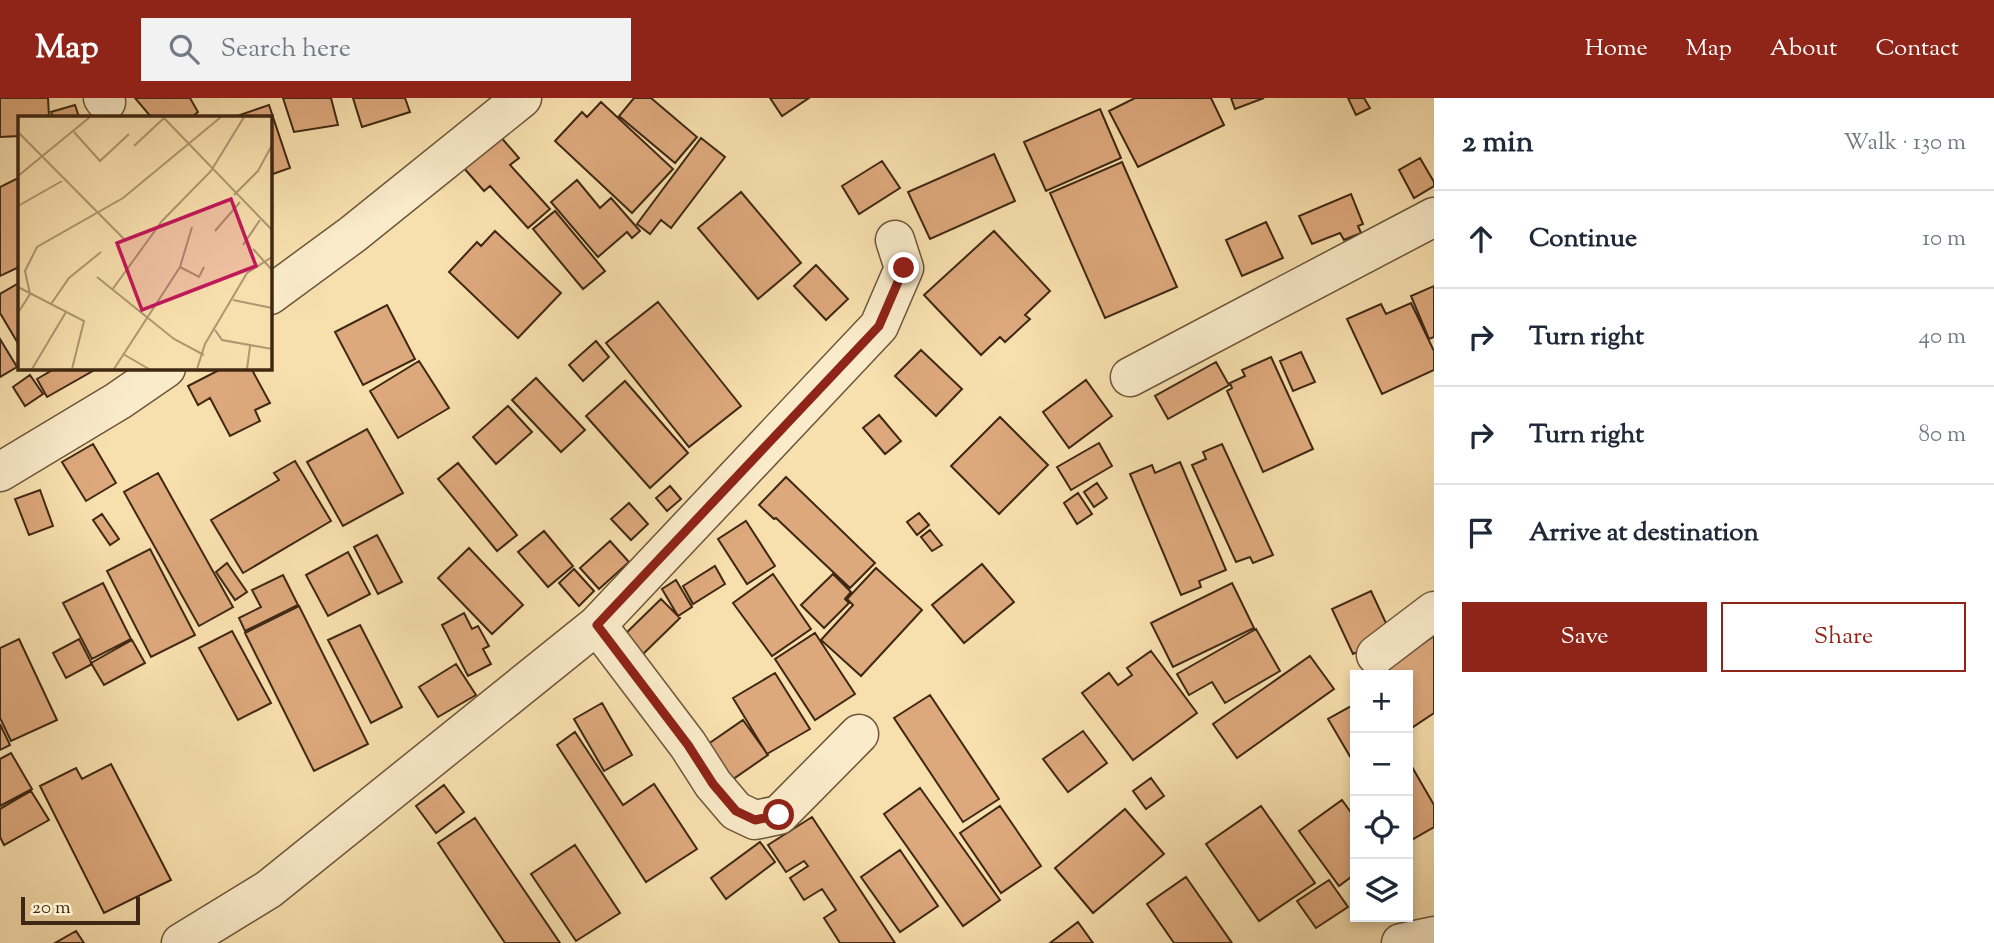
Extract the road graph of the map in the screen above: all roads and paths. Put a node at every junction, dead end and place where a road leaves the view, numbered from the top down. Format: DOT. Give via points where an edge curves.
graph roads {
  1 [pos="522,98"];
  2 [pos="1434,217"];
  3 [pos="895,240"];
  4 [pos="271,294"];
  5 [pos="165,369"];
  6 [pos="1130,377"];
  7 [pos="0,472"];
  8 [pos="1434,611"];
  9 [pos="597,625"];
  10 [pos="1376,655"];
  11 [pos="859,734"];
  12 [pos="1434,936"];
  13 [pos="181,943"];
  14 [pos="1401,943"];
  1 -- 4 [label="street"];
  2 -- 6 [label="street"];
  3 -- 9 [label="street" via="904,268 879,326"];
  5 -- 7 [label="street"];
  8 -- 10 [label="street"];
  9 -- 11 [label="street" via="713,784 736,811 755,820 779,815"];
  9 -- 13 [label="street" via="269,889"];
  12 -- 14 [label="street"];
}
